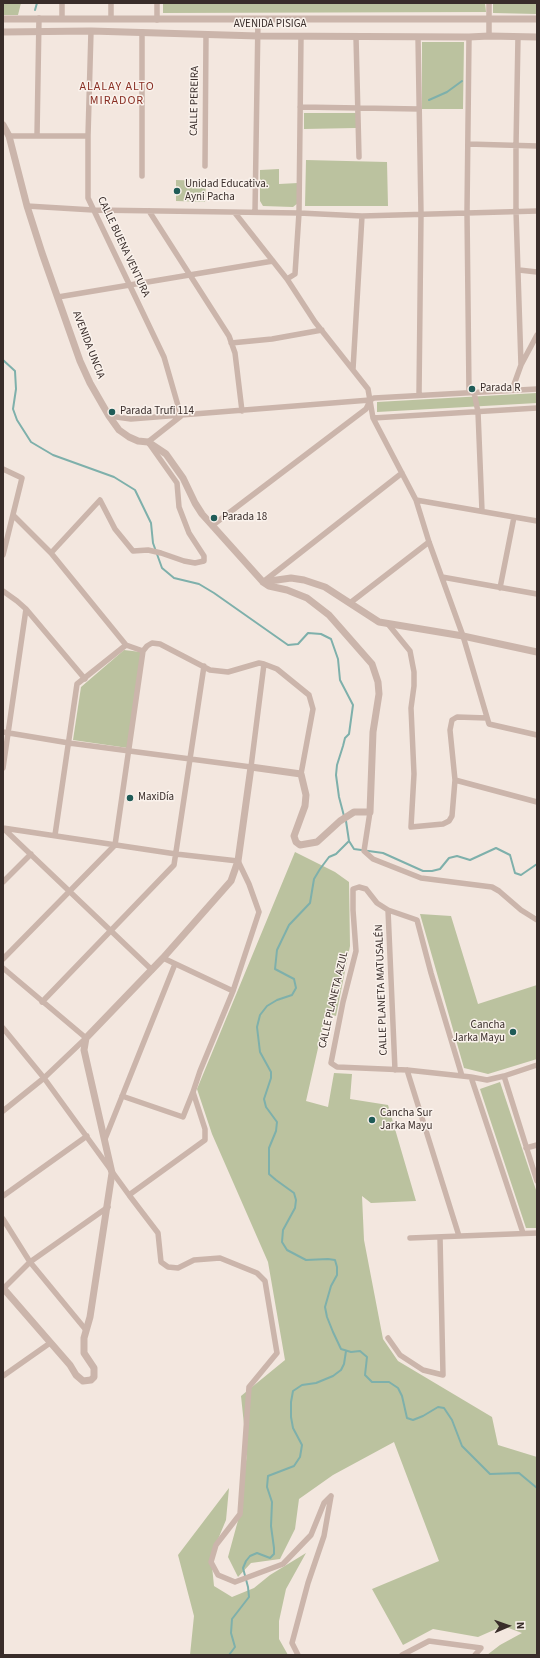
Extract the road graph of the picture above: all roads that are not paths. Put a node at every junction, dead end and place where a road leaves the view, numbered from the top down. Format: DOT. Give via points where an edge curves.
graph roads {
  1 [pos="62,3"];
  2 [pos="111,3"];
  3 [pos="157,3"];
  4 [pos="489,3"];
  5 [pos="40,18"];
  6 [pos="62,18"];
  7 [pos="111,18"];
  8 [pos="3,19"];
  9 [pos="258,19"];
  10 [pos="537,19"];
  11 [pos="157,20"];
  12 [pos="489,20"];
  13 [pos="91,31"];
  14 [pos="3,32"];
  15 [pos="40,32"];
  16 [pos="142,32"];
  17 [pos="206,35"];
  18 [pos="258,36"];
  19 [pos="301,36"];
  20 [pos="489,36"];
  21 [pos="356,37"];
  22 [pos="418,37"];
  23 [pos="469,37"];
  24 [pos="518,37"];
  25 [pos="537,37"];
  26 [pos="300,107"];
  27 [pos="358,108"];
  28 [pos="419,109"];
  29 [pos="3,125"];
  30 [pos="9,136"];
  31 [pos="38,136"];
  32 [pos="88,136"];
  33 [pos="468,144"];
  34 [pos="516,146"];
  35 [pos="537,146"];
  36 [pos="359,157"];
  37 [pos="205,166"];
  38 [pos="142,176"];
  39 [pos="27,206"];
  40 [pos="93,210"];
  41 [pos="149,211"];
  42 [pos="516,211"];
  43 [pos="537,211"];
  44 [pos="255,212"];
  45 [pos="467,212"];
  46 [pos="235,213"];
  47 [pos="299,213"];
  48 [pos="421,214"];
  49 [pos="362,216"];
  50 [pos="273,261"];
  51 [pos="519,270"];
  52 [pos="537,272"];
  53 [pos="190,275"];
  54 [pos="287,280"];
  55 [pos="130,285"];
  56 [pos="58,297"];
  57 [pos="322,330"];
  58 [pos="537,335"];
  59 [pos="231,343"];
  60 [pos="522,366"];
  61 [pos="353,369"];
  62 [pos="537,389"];
  63 [pos="512,390"];
  64 [pos="471,392"];
  65 [pos="419,395"];
  66 [pos="372,399"];
  67 [pos="537,408"];
  68 [pos="242,411"];
  69 [pos="478,412"];
  70 [pos="109,416"];
  71 [pos="181,416"];
  72 [pos="373,418"];
  73 [pos="148,442"];
  74 [pos="3,469"];
  75 [pos="402,473"];
  76 [pos="416,500"];
  77 [pos="482,511"];
  78 [pos="13,515"];
  79 [pos="514,517"];
  80 [pos="537,521"];
  81 [pos="213,525"];
  82 [pos="429,542"];
  83 [pos="50,553"];
  84 [pos="3,555"];
  85 [pos="442,577"];
  86 [pos="263,582"];
  87 [pos="500,588"];
  88 [pos="3,592"];
  89 [pos="537,594"];
  90 [pos="350,603"];
  91 [pos="26,609"];
  92 [pos="388,624"];
  93 [pos="463,636"];
  94 [pos="126,645"];
  95 [pos="143,651"];
  96 [pos="537,652"];
  97 [pos="264,664"];
  98 [pos="204,666"];
  99 [pos="85,679"];
  100 [pos="487,718"];
  101 [pos="6,732"];
  102 [pos="537,735"];
  103 [pos="69,743"];
  104 [pos="129,752"];
  105 [pos="190,760"];
  106 [pos="251,767"];
  107 [pos="3,768"];
  108 [pos="301,774"];
  109 [pos="455,780"];
  110 [pos="537,802"];
  111 [pos="370,812"];
  112 [pos="55,835"];
  113 [pos="115,845"];
  114 [pos="31,854"];
  115 [pos="176,854"];
  116 [pos="238,861"];
  117 [pos="3,882"];
  118 [pos="70,891"];
  119 [pos="388,910"];
  120 [pos="537,920"];
  121 [pos="111,931"];
  122 [pos="163,958"];
  123 [pos="3,959"];
  124 [pos="175,964"];
  125 [pos="3,968"];
  126 [pos="152,970"];
  127 [pos="233,991"];
  128 [pos="42,1002"];
  129 [pos="3,1028"];
  130 [pos="86,1038"];
  131 [pos="537,1065"];
  132 [pos="395,1070"];
  133 [pos="407,1070"];
  134 [pos="462,1076"];
  135 [pos="472,1076"];
  136 [pos="504,1076"];
  137 [pos="44,1078"];
  138 [pos="193,1092"];
  139 [pos="122,1096"];
  140 [pos="3,1111"];
  141 [pos="87,1136"];
  142 [pos="105,1139"];
  143 [pos="537,1145"];
  144 [pos="526,1148"];
  145 [pos="112,1173"];
  146 [pos="537,1181"];
  147 [pos="128,1195"];
  148 [pos="3,1196"];
  149 [pos="108,1207"];
  150 [pos="3,1219"];
  151 [pos="537,1233"];
  152 [pos="523,1234"];
  153 [pos="459,1236"];
  154 [pos="440,1237"];
  155 [pos="410,1238"];
  156 [pos="30,1262"];
  157 [pos="3,1288"];
  158 [pos="86,1330"];
  159 [pos="388,1338"];
  160 [pos="50,1343"];
  161 [pos="3,1376"];
  162 [pos="298,1655"];
  163 [pos="402,1655"];
  164 [pos="475,1655"];
  1 -- 6 [label="street"];
  2 -- 7 [label="street"];
  3 -- 11 [label="street"];
  4 -- 12 [label="street"];
  5 -- 6 [label="street, AVENIDA PISIGA"];
  5 -- 8 [label="street, AVENIDA PISIGA"];
  5 -- 15 [label="street"];
  6 -- 7 [label="street, AVENIDA PISIGA"];
  7 -- 11 [label="street, AVENIDA PISIGA"];
  9 -- 11 [label="street, AVENIDA PISIGA"];
  9 -- 12 [label="street, AVENIDA PISIGA"];
  9 -- 18 [label="street"];
  10 -- 12 [label="street, AVENIDA PISIGA"];
  12 -- 20 [label="street"];
  13 -- 15 [label="street, AVENIDA PISIGA"];
  13 -- 16 [label="street, AVENIDA PISIGA"];
  13 -- 32 [label="street, CALLE BUENA VENTURA"];
  14 -- 15 [label="street, AVENIDA PISIGA"];
  15 -- 31 [label="street"];
  16 -- 17 [label="street, AVENIDA PISIGA"];
  16 -- 38 [label="street"];
  17 -- 18 [label="street, AVENIDA PISIGA"];
  17 -- 37 [label="street, CALLE PEREIRA"];
  18 -- 19 [label="street, AVENIDA PISIGA"];
  18 -- 44 [label="street"];
  19 -- 21 [label="street, AVENIDA PISIGA"];
  19 -- 26 [label="street"];
  20 -- 23 [label="street, AVENIDA PISIGA"];
  20 -- 24 [label="street, AVENIDA PISIGA"];
  21 -- 22 [label="street, AVENIDA PISIGA"];
  21 -- 27 [label="street"];
  22 -- 23 [label="street, AVENIDA PISIGA"];
  22 -- 28 [label="street"];
  23 -- 33 [label="street"];
  24 -- 25 [label="street, AVENIDA PISIGA"];
  24 -- 34 [label="street"];
  26 -- 27 [label="street"];
  26 -- 47 [label="street"];
  27 -- 28 [label="street"];
  27 -- 36 [label="street"];
  28 -- 48 [label="street"];
  29 -- 30 [label="street, AVENIDA UNCIA"];
  30 -- 31 [label="street"];
  30 -- 39 [label="street, AVENIDA UNCIA"];
  31 -- 32 [label="street"];
  32 -- 40 [label="street, CALLE BUENA VENTURA" via="88,198"];
  33 -- 34 [label="street"];
  33 -- 45 [label="street"];
  34 -- 35 [label="street"];
  34 -- 42 [label="street"];
  39 -- 40 [label="street"];
  39 -- 56 [label="street, AVENIDA UNCIA"];
  40 -- 41 [label="street"];
  40 -- 55 [label="street, CALLE BUENA VENTURA"];
  41 -- 46 [label="street"];
  41 -- 53 [label="street"];
  42 -- 43 [label="street"];
  42 -- 45 [label="street"];
  42 -- 51 [label="street"];
  44 -- 46 [label="street"];
  44 -- 47 [label="street"];
  45 -- 48 [label="street"];
  45 -- 64 [label="street"];
  46 -- 50 [label="street"];
  47 -- 49 [label="street"];
  47 -- 54 [label="street" via="294,274"];
  48 -- 49 [label="street"];
  48 -- 65 [label="street"];
  49 -- 61 [label="street"];
  50 -- 53 [label="street"];
  50 -- 54 [label="street"];
  51 -- 52 [label="street"];
  51 -- 60 [label="street"];
  53 -- 55 [label="street"];
  53 -- 59 [label="street"];
  54 -- 57 [label="street"];
  55 -- 56 [label="street"];
  55 -- 71 [label="street, CALLE BUENA VENTURA" via="164,357"];
  56 -- 70 [label="street, AVENIDA UNCIA" via="80,361"];
  57 -- 59 [label="street"];
  57 -- 61 [label="street"];
  58 -- 60 [label="street"];
  59 -- 68 [label="street" via="235,353"];
  60 -- 63 [label="street"];
  61 -- 66 [label="street"];
  62 -- 63 [label="street"];
  63 -- 64 [label="street"];
  64 -- 65 [label="street"];
  64 -- 69 [label="street"];
  65 -- 66 [label="street"];
  66 -- 68 [label="street"];
  66 -- 72 [label="street"];
  66 -- 81 [label="street" via="366,409"];
  67 -- 69 [label="street"];
  68 -- 71 [label="street"];
  69 -- 72 [label="street"];
  69 -- 77 [label="street"];
  70 -- 71 [label="street" via="131,419"];
  70 -- 73 [label="street, AVENIDA UNCIA" via="119,430 129,437"];
  71 -- 73 [label="street"];
  72 -- 75 [label="street"];
  73 -- 81 [label="street, AVENIDA UNCIA" via="166,454 183,478 202,514"];
  73 -- 83 [label="street" via="177,483 179,507 189,533 204,556 204,561 195,563 148,550 133,551 115,529 100,500"];
  74 -- 78 [label="street" via="22,478"];
  75 -- 76 [label="street"];
  75 -- 86 [label="street"];
  76 -- 77 [label="street"];
  76 -- 82 [label="street"];
  77 -- 79 [label="street"];
  78 -- 83 [label="street"];
  78 -- 84 [label="street"];
  79 -- 80 [label="street"];
  79 -- 87 [label="street"];
  81 -- 86 [label="street, AVENIDA UNCIA"];
  82 -- 85 [label="street"];
  82 -- 90 [label="street"];
  83 -- 94 [label="street"];
  85 -- 87 [label="street"];
  85 -- 93 [label="street"];
  86 -- 90 [label="street" via="291,578 304,580 325,587"];
  86 -- 111 [label="street, AVENIDA UNCIA" via="307,598 329,615 372,664 376,672 379,694 373,732"];
  87 -- 89 [label="street"];
  88 -- 91 [label="street"];
  90 -- 92 [label="street" via="379,622"];
  91 -- 99 [label="street"];
  91 -- 101 [label="street"];
  92 -- 93 [label="street"];
  92 -- 109 [label="street" via="410,651 413,667 411,708 414,774 411,827 443,824 449,821 452,816"];
  93 -- 96 [label="street"];
  93 -- 100 [label="street"];
  94 -- 95 [label="street"];
  94 -- 99 [label="street"];
  95 -- 98 [label="street" via="152,643 160,644"];
  95 -- 104 [label="street"];
  97 -- 98 [label="street" via="259,663 228,672 210,670"];
  97 -- 106 [label="street"];
  97 -- 108 [label="street" via="277,669 309,695 312,702 313,709"];
  98 -- 105 [label="street"];
  99 -- 103 [label="street" via="77,684"];
  100 -- 102 [label="street" via="489,724"];
  100 -- 109 [label="street" via="457,717 452,720 450,730"];
  101 -- 103 [label="street"];
  101 -- 107 [label="street"];
  103 -- 104 [label="street"];
  103 -- 112 [label="street"];
  104 -- 105 [label="street"];
  104 -- 113 [label="street"];
  105 -- 106 [label="street"];
  105 -- 115 [label="street"];
  106 -- 108 [label="street"];
  106 -- 116 [label="street"];
  108 -- 111 [label="street" via="306,806 294,836 300,845 316,842 354,812"];
  109 -- 110 [label="street"];
  111 -- 120 [label="street" via="364,851 372,859 421,878 492,887"];
  112 -- 113 [label="street"];
  112 -- 114 [label="street" via="3,828"];
  113 -- 115 [label="street"];
  113 -- 118 [label="street"];
  114 -- 117 [label="street"];
  114 -- 118 [label="street"];
  115 -- 116 [label="street"];
  115 -- 121 [label="street" via="174,865"];
  116 -- 122 [label="street" via="232,881"];
  116 -- 127 [label="street" via="260,912"];
  118 -- 121 [label="street"];
  118 -- 123 [label="street"];
  119 -- 132 [label="street, CALLE PLANETA MATUSALÉN"];
  119 -- 132 [label="street, CALLE PLANETA AZUL" via="377,903 366,890 359,887 353,889 356,951 331,1063 338,1067"];
  119 -- 134 [label="street" via="417,920"];
  121 -- 126 [label="street"];
  121 -- 128 [label="street"];
  122 -- 124 [label="street"];
  122 -- 126 [label="street"];
  124 -- 127 [label="street"];
  124 -- 139 [label="street"];
  125 -- 128 [label="street"];
  126 -- 130 [label="street"];
  127 -- 138 [label="street"];
  128 -- 130 [label="street"];
  129 -- 137 [label="street"];
  130 -- 137 [label="street"];
  130 -- 142 [label="street" via="84,1050"];
  131 -- 136 [label="street"];
  132 -- 133 [label="street"];
  133 -- 134 [label="street"];
  133 -- 153 [label="street"];
  134 -- 135 [label="street"];
  135 -- 136 [label="street" via="487,1080"];
  135 -- 152 [label="street"];
  136 -- 144 [label="street"];
  137 -- 140 [label="street"];
  137 -- 141 [label="street"];
  138 -- 139 [label="street" via="184,1116"];
  138 -- 147 [label="street" via="205,1129 205,1140"];
  139 -- 142 [label="street"];
  141 -- 145 [label="street"];
  141 -- 148 [label="street"];
  142 -- 145 [label="street"];
  143 -- 144 [label="street"];
  144 -- 146 [label="street"];
  145 -- 147 [label="street"];
  145 -- 149 [label="street"];
  147 -- 162 [label="street" via="158,1233 161,1262 168,1267 178,1268 194,1260 220,1258 257,1273 265,1281 277,1353 249,1387 240,1514 216,1545 211,1562 218,1575 235,1582 283,1564 311,1535 324,1503 331,1496 324,1536 292,1643"];
  149 -- 156 [label="street"];
  149 -- 158 [label="street"];
  150 -- 156 [label="street"];
  151 -- 152 [label="street"];
  152 -- 153 [label="street"];
  153 -- 154 [label="street"];
  154 -- 155 [label="street"];
  154 -- 159 [label="street" via="443,1375 423,1370 400,1354"];
  156 -- 157 [label="street"];
  156 -- 158 [label="street"];
  157 -- 160 [label="street"];
  158 -- 160 [label="street" via="84,1353 95,1373 88,1381 80,1379"];
  160 -- 161 [label="street"];
  163 -- 164 [label="street" via="429,1641 481,1648"];
}
